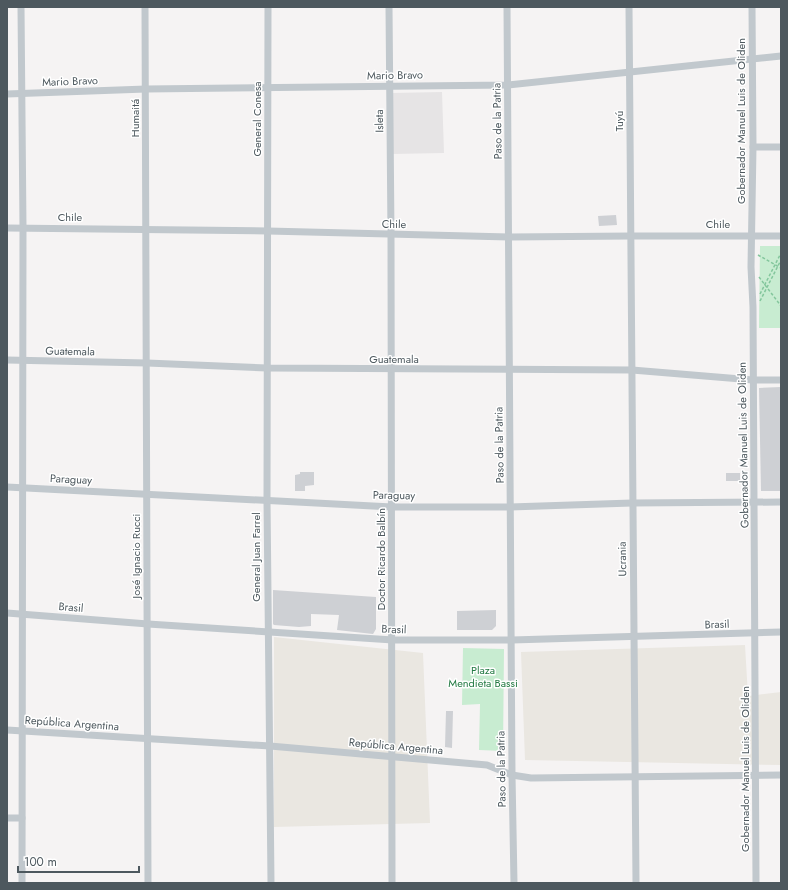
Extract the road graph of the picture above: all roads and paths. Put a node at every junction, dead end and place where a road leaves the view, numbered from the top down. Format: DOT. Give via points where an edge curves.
graph roads {
  1 [pos="21,7"];
  2 [pos="145,7"];
  3 [pos="268,7"];
  4 [pos="389,7"];
  5 [pos="507,7"];
  6 [pos="629,7"];
  7 [pos="752,7"];
  8 [pos="781,56"];
  9 [pos="752,59"];
  10 [pos="630,71"];
  11 [pos="508,85"];
  12 [pos="389,86"];
  13 [pos="268,88"];
  14 [pos="146,89"];
  15 [pos="7,94"];
  16 [pos="22,94"];
  17 [pos="754,147"];
  18 [pos="781,147"];
  19 [pos="7,228"];
  20 [pos="23,228"];
  21 [pos="146,229"];
  22 [pos="268,231"];
  23 [pos="391,235"];
  24 [pos="751,235"];
  25 [pos="631,236"];
  26 [pos="781,236"];
  27 [pos="509,237"];
  28 [pos="751,251"];
  29 [pos="781,253"];
  30 [pos="781,260"];
  31 [pos="775,265"];
  32 [pos="778,266"];
  33 [pos="751,267"];
  34 [pos="781,268"];
  35 [pos="764,284"];
  36 [pos="767,288"];
  37 [pos="756,306"];
  38 [pos="781,306"];
  39 [pos="7,360"];
  40 [pos="23,360"];
  41 [pos="147,363"];
  42 [pos="267,368"];
  43 [pos="391,370"];
  44 [pos="509,370"];
  45 [pos="632,370"];
  46 [pos="753,380"];
  47 [pos="781,380"];
  48 [pos="7,487"];
  49 [pos="22,488"];
  50 [pos="147,494"];
  51 [pos="267,500"];
  52 [pos="632,502"];
  53 [pos="755,502"];
  54 [pos="781,502"];
  55 [pos="392,507"];
  56 [pos="510,507"];
  57 [pos="7,613"];
  58 [pos="23,614"];
  59 [pos="148,624"];
  60 [pos="267,632"];
  61 [pos="781,632"];
  62 [pos="755,633"];
  63 [pos="635,638"];
  64 [pos="392,640"];
  65 [pos="512,640"];
  66 [pos="7,730"];
  67 [pos="22,731"];
  68 [pos="148,739"];
  69 [pos="270,746"];
  70 [pos="393,757"];
  71 [pos="512,775"];
  72 [pos="781,775"];
  73 [pos="756,776"];
  74 [pos="634,777"];
  75 [pos="7,818"];
  76 [pos="22,818"];
  77 [pos="22,883"];
  78 [pos="148,883"];
  79 [pos="271,883"];
  80 [pos="392,883"];
  81 [pos="514,883"];
  82 [pos="636,883"];
  83 [pos="756,883"];
  1 -- 16 [label="street"];
  2 -- 14 [label="street, Humaitá"];
  3 -- 13 [label="street, General Conesa"];
  4 -- 12 [label="street, Isleta"];
  5 -- 11 [label="street, Paso de la Patria"];
  6 -- 10 [label="street, Tuyú"];
  7 -- 9 [label="street, Gobernador Manuel Luis de Oliden"];
  8 -- 9 [label="street, Mario Bravo"];
  9 -- 10 [label="street, Mario Bravo"];
  9 -- 17 [label="street, Gobernador Manuel Luis de Oliden"];
  10 -- 11 [label="street, Mario Bravo"];
  10 -- 25 [label="street, Tuyú"];
  11 -- 12 [label="street, Mario Bravo"];
  11 -- 27 [label="street, Paso de la Patria"];
  12 -- 13 [label="street, Mario Bravo"];
  12 -- 23 [label="street, Isleta"];
  13 -- 14 [label="street, Mario Bravo"];
  13 -- 22 [label="street, General Conesa"];
  14 -- 16 [label="street, Mario Bravo"];
  14 -- 21 [label="street, Humaitá"];
  15 -- 16 [label="street, Mario Bravo"];
  16 -- 20 [label="street"];
  17 -- 18 [label="street"];
  17 -- 24 [label="street, Gobernador Manuel Luis de Oliden"];
  19 -- 20 [label="street, Chile"];
  20 -- 21 [label="street, Chile"];
  20 -- 40 [label="street"];
  21 -- 22 [label="street, Chile"];
  21 -- 41 [label="street, José Ignacio Rucci"];
  22 -- 23 [label="street, Chile"];
  22 -- 42 [label="street, General Juan Farrel"];
  23 -- 27 [label="street, Chile"];
  23 -- 43 [label="street, Doctor Ricardo Balbín"];
  24 -- 25 [label="street, Chile"];
  24 -- 26 [label="street, Chile"];
  24 -- 28 [label="street, Gobernador Manuel Luis de Oliden"];
  25 -- 27 [label="street, Chile"];
  25 -- 45 [label="street, Ucrania"];
  27 -- 44 [label="street, Paso de la Patria"];
  28 -- 31 [label="path"];
  28 -- 33 [label="street, Gobernador Manuel Luis de Oliden"];
  29 -- 31 [label="path"];
  30 -- 32 [label="path"];
  31 -- 32 [label="path"];
  31 -- 35 [label="path"];
  32 -- 34 [label="path"];
  32 -- 36 [label="path"];
  33 -- 35 [label="path"];
  33 -- 37 [label="street, Gobernador Manuel Luis de Oliden"];
  35 -- 36 [label="path"];
  35 -- 37 [label="path"];
  36 -- 37 [label="path"];
  36 -- 38 [label="path"];
  37 -- 46 [label="street, Gobernador Manuel Luis de Oliden"];
  39 -- 40 [label="street, Guatemala"];
  40 -- 41 [label="street, Guatemala"];
  40 -- 49 [label="street"];
  41 -- 42 [label="street, Guatemala"];
  41 -- 50 [label="street, José Ignacio Rucci"];
  42 -- 43 [label="street, Guatemala"];
  42 -- 51 [label="street, General Juan Farrel"];
  43 -- 44 [label="street, Guatemala"];
  43 -- 55 [label="street, Doctor Ricardo Balbín"];
  44 -- 45 [label="street, Guatemala"];
  44 -- 56 [label="street, Paso de la Patria"];
  45 -- 46 [label="street, Guatemala"];
  45 -- 52 [label="street, Ucrania"];
  46 -- 47 [label="street, Guatemala"];
  46 -- 53 [label="street, Gobernador Manuel Luis de Oliden"];
  48 -- 49 [label="street, Paraguay"];
  49 -- 50 [label="street, Paraguay"];
  49 -- 58 [label="street"];
  50 -- 51 [label="street, Paraguay"];
  50 -- 59 [label="street, José Ignacio Rucci"];
  51 -- 55 [label="street, Paraguay"];
  51 -- 60 [label="street, General Juan Farrel"];
  52 -- 53 [label="street, Paraguay"];
  52 -- 56 [label="street, Paraguay"];
  52 -- 63 [label="street, Ucrania"];
  53 -- 54 [label="street, Paraguay"];
  53 -- 62 [label="street, Gobernador Manuel Luis de Oliden"];
  55 -- 56 [label="street, Paraguay"];
  55 -- 64 [label="street, Doctor Ricardo Balbín"];
  56 -- 65 [label="street, Paso de la Patria"];
  57 -- 58 [label="street, Brasil"];
  58 -- 59 [label="street, Brasil"];
  58 -- 67 [label="street"];
  59 -- 60 [label="street, Brasil"];
  59 -- 68 [label="street, José Ignacio Rucci"];
  60 -- 64 [label="street, Brasil"];
  60 -- 69 [label="street, General Juan Farrel"];
  61 -- 62 [label="street, Brasil"];
  62 -- 63 [label="street, Brasil"];
  62 -- 73 [label="street, Gobernador Manuel Luis de Oliden"];
  63 -- 65 [label="street, Brasil"];
  63 -- 74 [label="street, Ucrania"];
  64 -- 65 [label="street, Brasil"];
  64 -- 70 [label="street, Doctor Ricardo Balbín"];
  65 -- 71 [label="street, Paso de la Patria"];
  66 -- 67 [label="street, República Argentina"];
  67 -- 68 [label="street, República Argentina"];
  67 -- 76 [label="street"];
  68 -- 69 [label="street, República Argentina"];
  68 -- 78 [label="street, José Ignacio Rucci"];
  69 -- 70 [label="street, República Argentina"];
  69 -- 79 [label="street, General Juan Farrel"];
  70 -- 71 [label="street, República Argentina" via="487,765"];
  70 -- 80 [label="street, Doctor Ricardo Balbín"];
  71 -- 74 [label="street, República Argentina" via="531,778"];
  71 -- 81 [label="street, Paso de la Patria"];
  72 -- 73 [label="street, República Argentina"];
  73 -- 74 [label="street, República Argentina"];
  73 -- 83 [label="street, Gobernador Manuel Luis de Oliden"];
  74 -- 82 [label="street, Ucrania"];
  75 -- 76 [label="street"];
  76 -- 77 [label="street"];
}
